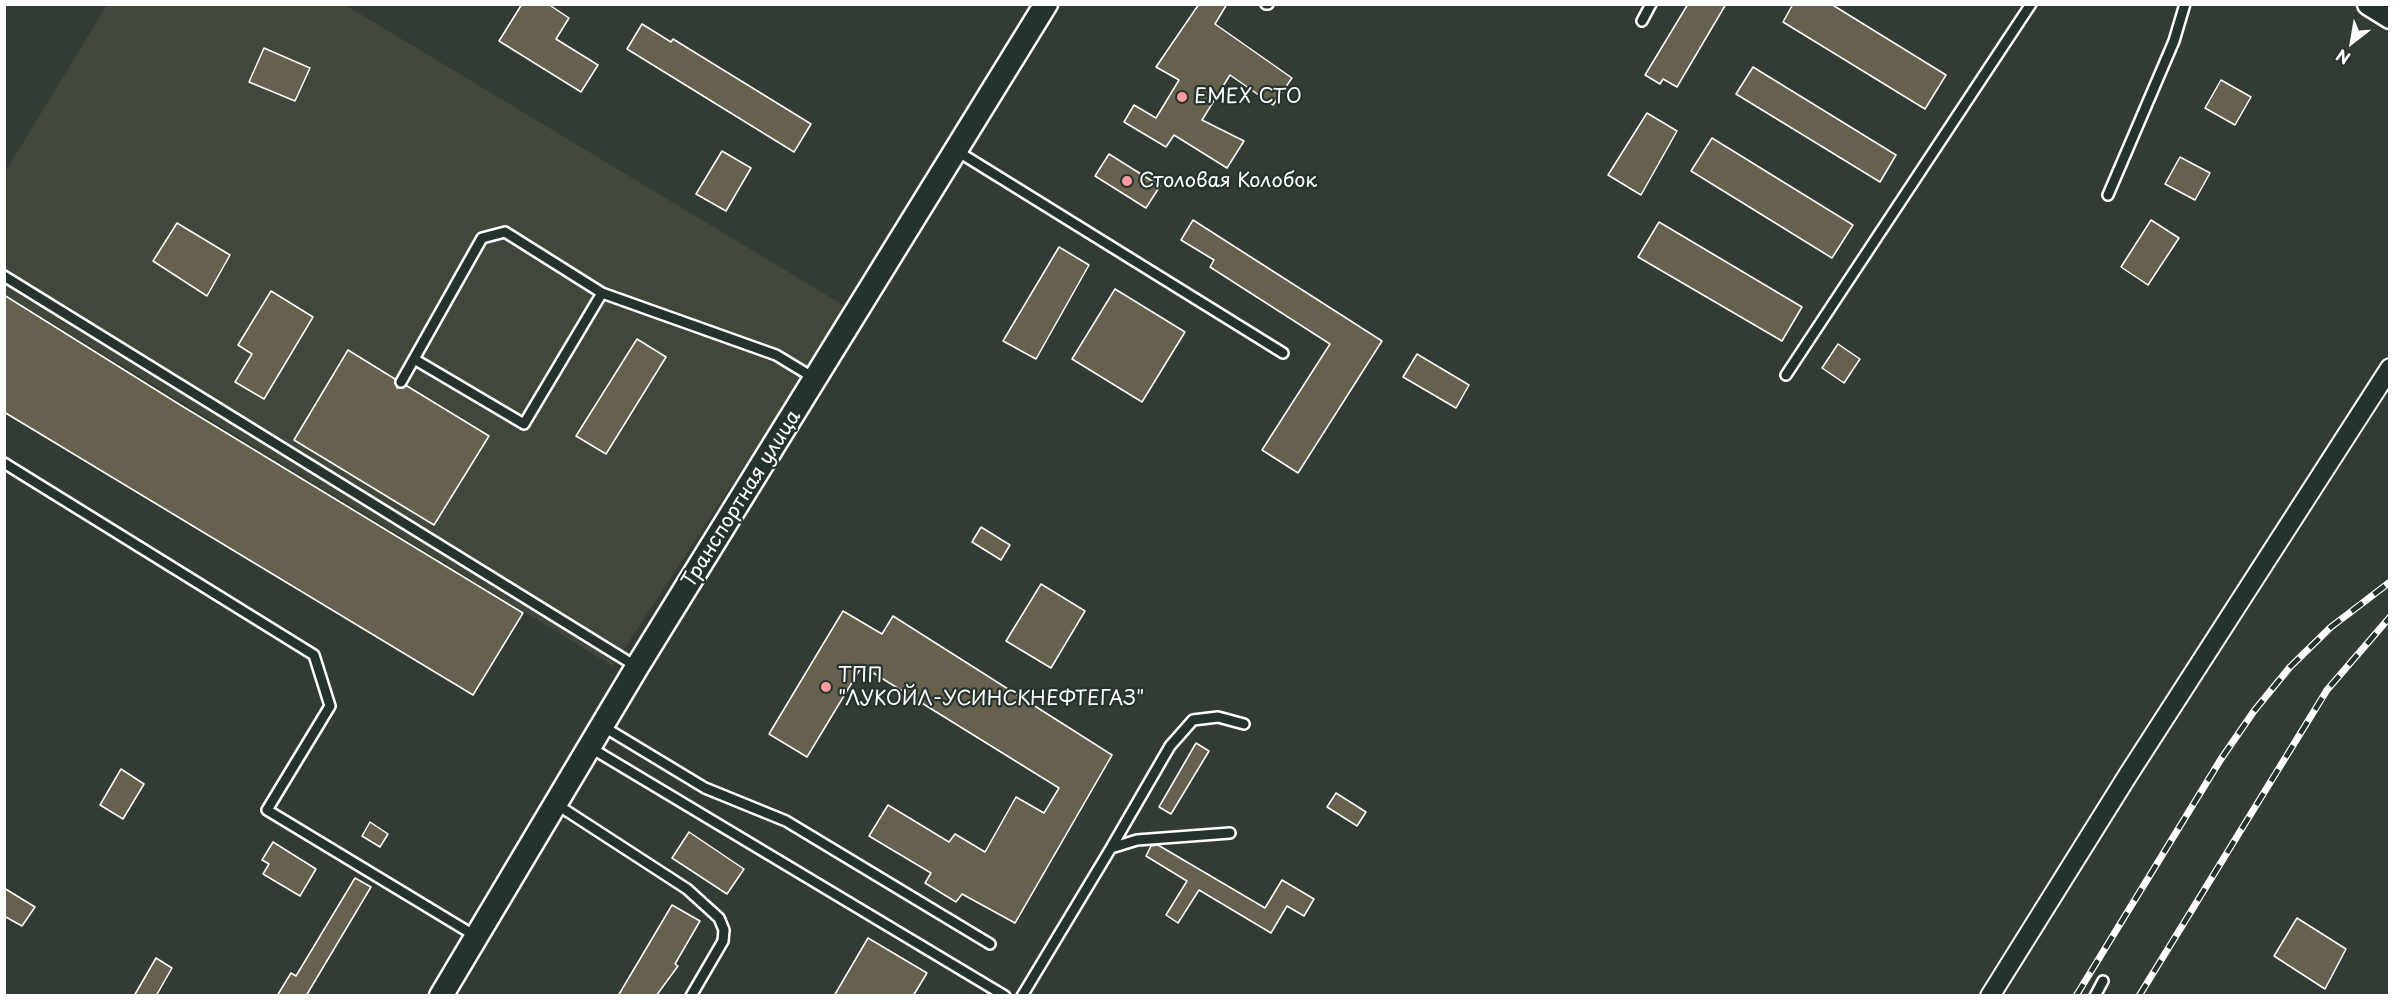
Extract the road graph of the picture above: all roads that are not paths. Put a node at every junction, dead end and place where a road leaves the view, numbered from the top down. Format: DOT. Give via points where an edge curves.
graph roads {
  1 [pos="1046,4"];
  2 [pos="1651,4"];
  3 [pos="2031,4"];
  4 [pos="2185,4"];
  5 [pos="2368,4"];
  6 [pos="2390,17"];
  7 [pos="1642,21"];
  8 [pos="957,151"];
  9 [pos="2108,195"];
  10 [pos="4,276"];
  11 [pos="602,293"];
  12 [pos="1283,353"];
  13 [pos="414,359"];
  14 [pos="2390,368"];
  15 [pos="1786,375"];
  16 [pos="816,380"];
  17 [pos="401,382"];
  18 [pos="4,463"];
  19 [pos="637,667"];
  20 [pos="1244,724"];
  21 [pos="604,727"];
  22 [pos="591,748"];
  23 [pos="556,804"];
  24 [pos="1230,833"];
  25 [pos="1111,848"];
  26 [pos="477,937"];
  27 [pos="990,944"];
  28 [pos="2103,981"];
  29 [pos="441,996"];
  30 [pos="691,996"];
  31 [pos="1005,996"];
  32 [pos="1022,996"];
  33 [pos="1990,996"];
  34 [pos="2094,996"];
  1 -- 8 [label="street, Транспортная улица"];
  2 -- 7 [label="lane"];
  3 -- 15 [label="lane"];
  4 -- 9 [label="lane" via="2174,41"];
  5 -- 6 [label="street"];
  8 -- 12 [label="lane"];
  8 -- 16 [label="street, Транспортная улица"];
  10 -- 19 [label="lane"];
  11 -- 13 [label="lane" via="505,232 482,238"];
  11 -- 13 [label="lane" via="524,424"];
  11 -- 16 [label="lane" via="776,355"];
  13 -- 17 [label="lane"];
  14 -- 33 [label="street"];
  16 -- 19 [label="street, Транспортная улица"];
  18 -- 26 [label="lane" via="314,654 330,706 267,810"];
  19 -- 21 [label="street, Транспортная улица"];
  20 -- 25 [label="lane" via="1218,717 1193,720 1170,746"];
  21 -- 22 [label="street, Транспортная улица"];
  21 -- 27 [label="lane" via="705,788 786,821"];
  22 -- 23 [label="street, Транспортная улица"];
  22 -- 31 [label="lane"];
  23 -- 26 [label="street, Транспортная улица"];
  23 -- 30 [label="lane" via="687,889 719,918 723,940"];
  24 -- 25 [label="lane" via="1137,840"];
  25 -- 32 [label="lane"];
  26 -- 29 [label="street, Транспортная улица"];
  28 -- 34 [label="lane"];
}
